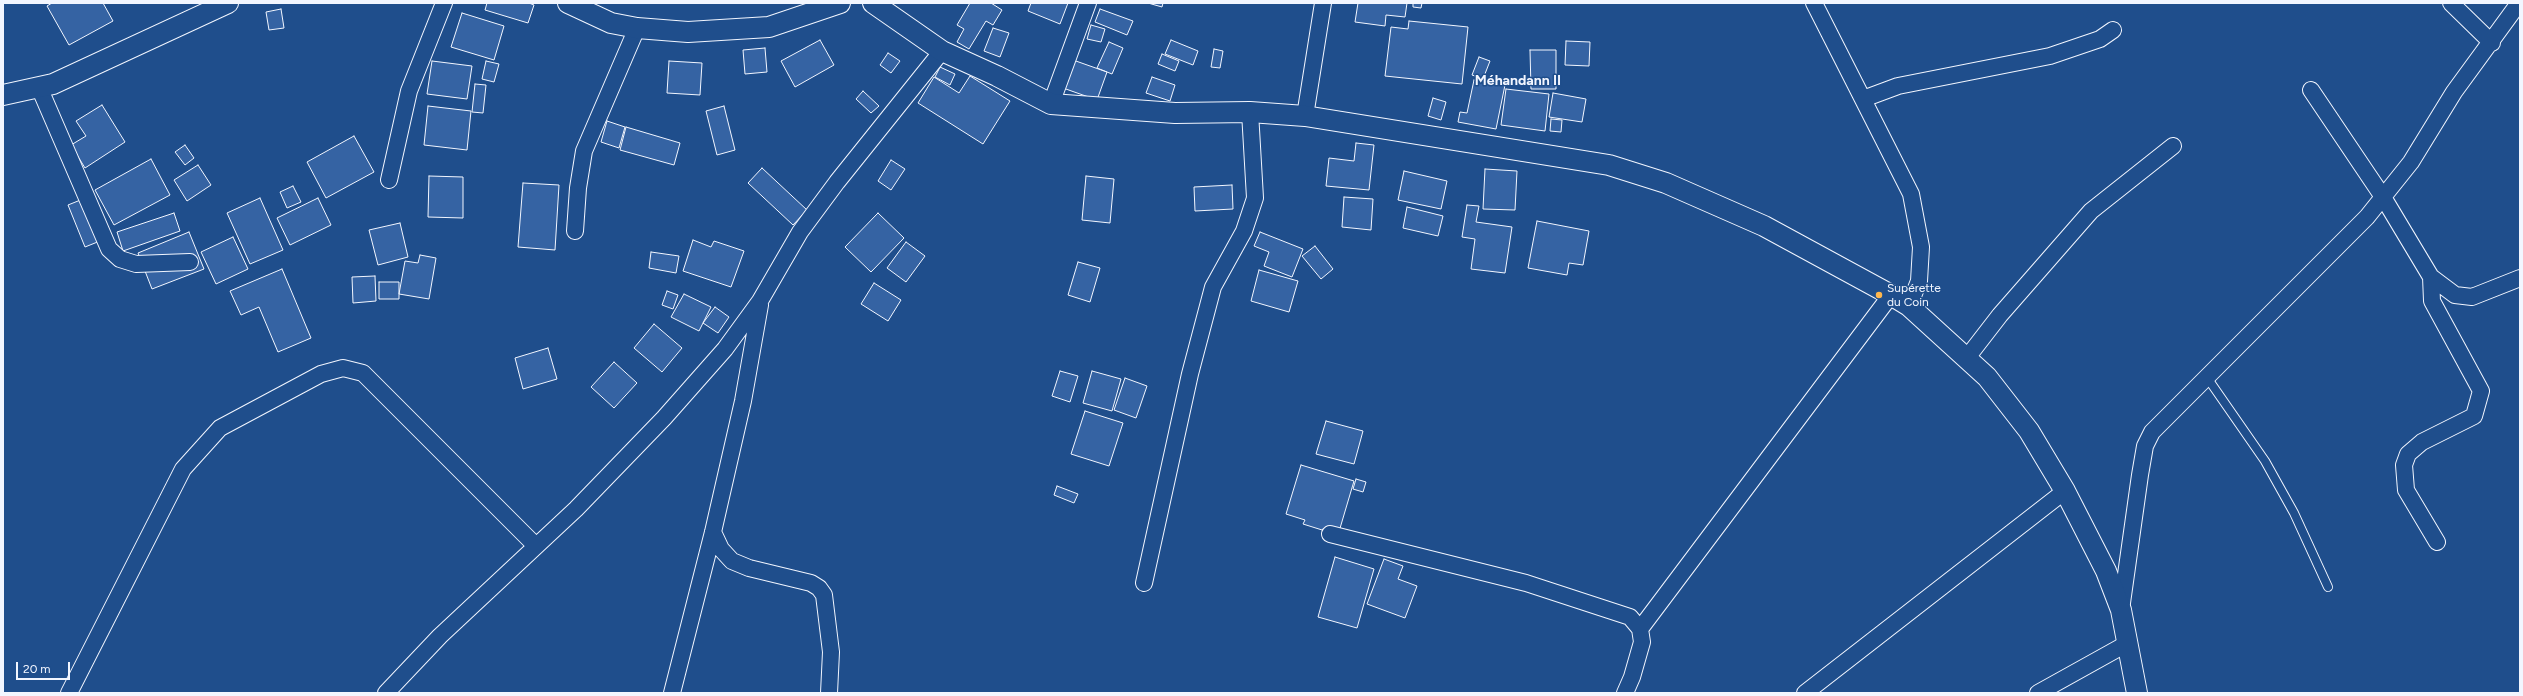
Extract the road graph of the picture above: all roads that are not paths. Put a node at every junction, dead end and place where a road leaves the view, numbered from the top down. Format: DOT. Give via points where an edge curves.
graph roads {
  1 [pos="227,3"];
  2 [pos="444,3"];
  3 [pos="568,3"];
  4 [pos="840,3"];
  5 [pos="873,3"];
  6 [pos="1088,3"];
  7 [pos="1323,3"];
  8 [pos="1814,3"];
  9 [pos="2451,3"];
  10 [pos="2518,3"];
  11 [pos="637,28"];
  12 [pos="2113,30"];
  13 [pos="2492,43"];
  14 [pos="942,51"];
  15 [pos="38,87"];
  16 [pos="2311,90"];
  17 [pos="3,95"];
  18 [pos="1863,99"];
  19 [pos="1051,104"];
  20 [pos="1250,112"];
  21 [pos="1305,116"];
  22 [pos="2172,146"];
  23 [pos="389,180"];
  24 [pos="2383,197"];
  25 [pos="575,231"];
  26 [pos="190,262"];
  27 [pos="2431,277"];
  28 [pos="2520,278"];
  29 [pos="1891,295"];
  30 [pos="760,301"];
  31 [pos="1909,306"];
  32 [pos="1966,359"];
  33 [pos="2206,376"];
  34 [pos="2065,491"];
  35 [pos="713,532"];
  36 [pos="1330,534"];
  37 [pos="2437,542"];
  38 [pos="536,546"];
  39 [pos="1144,583"];
  40 [pos="2328,587"];
  41 [pos="2121,610"];
  42 [pos="1640,629"];
  43 [pos="2128,643"];
  44 [pos="69,693"];
  45 [pos="386,693"];
  46 [pos="672,693"];
  47 [pos="829,693"];
  48 [pos="1625,693"];
  49 [pos="1805,693"];
  50 [pos="2038,693"];
  51 [pos="2136,693"];
  1 -- 15 [label="street" via="53,84"];
  2 -- 23 [label="street" via="409,91"];
  3 -- 11 [label="street" via="611,23"];
  4 -- 11 [label="street" via="769,27 688,32"];
  5 -- 14 [label="street"];
  6 -- 19 [label="street"];
  7 -- 21 [label="street"];
  8 -- 18 [label="street"];
  9 -- 13 [label="street"];
  10 -- 13 [label="street"];
  11 -- 25 [label="street" via="584,151"];
  12 -- 18 [label="street" via="2100,39 2050,56 1898,86"];
  13 -- 24 [label="street" via="2454,92 2411,162"];
  14 -- 19 [label="street"];
  14 -- 30 [label="street" via="800,232"];
  15 -- 17 [label="street"];
  15 -- 26 [label="street" via="109,249 120,259 136,264"];
  16 -- 24 [label="street"];
  18 -- 31 [label="street" via="1911,194 1921,247 1919,281"];
  19 -- 20 [label="street" via="1175,113"];
  20 -- 21 [label="street"];
  20 -- 39 [label="street" via="1255,198 1244,231 1213,287 1190,374"];
  21 -- 29 [label="street" via="1609,165 1666,183 1764,226"];
  22 -- 32 [label="street" via="2091,211 2000,315"];
  24 -- 27 [label="street"];
  24 -- 33 [label="street" via="2367,217"];
  27 -- 28 [label="street" via="2455,295 2472,297"];
  27 -- 37 [label="street" via="2432,301 2481,391 2474,416 2422,442 2408,454 2404,465 2406,490"];
  29 -- 31 [label="street"];
  29 -- 42 [label="street"];
  30 -- 35 [label="street" via="743,401"];
  30 -- 38 [label="street" via="725,349 664,418"];
  31 -- 32 [label="street"];
  32 -- 34 [label="street" via="1987,377 2029,431"];
  33 -- 40 [label="lane" via="2264,461 2294,513"];
  33 -- 41 [label="street" via="2152,432 2145,446"];
  34 -- 41 [label="street" via="2106,571"];
  34 -- 49 [label="street"];
  35 -- 46 [label="street"];
  35 -- 47 [label="street" via="721,549 732,561 749,568 811,583 819,588 824,596 831,652"];
  36 -- 42 [label="street" via="1526,583 1630,617"];
  38 -- 44 [label="street" via="363,373 344,368 322,374 220,428 183,469"];
  38 -- 45 [label="street" via="440,636"];
  41 -- 43 [label="street"];
  42 -- 48 [label="street" via="1642,642"];
  43 -- 50 [label="street"];
  43 -- 51 [label="street"];
}
